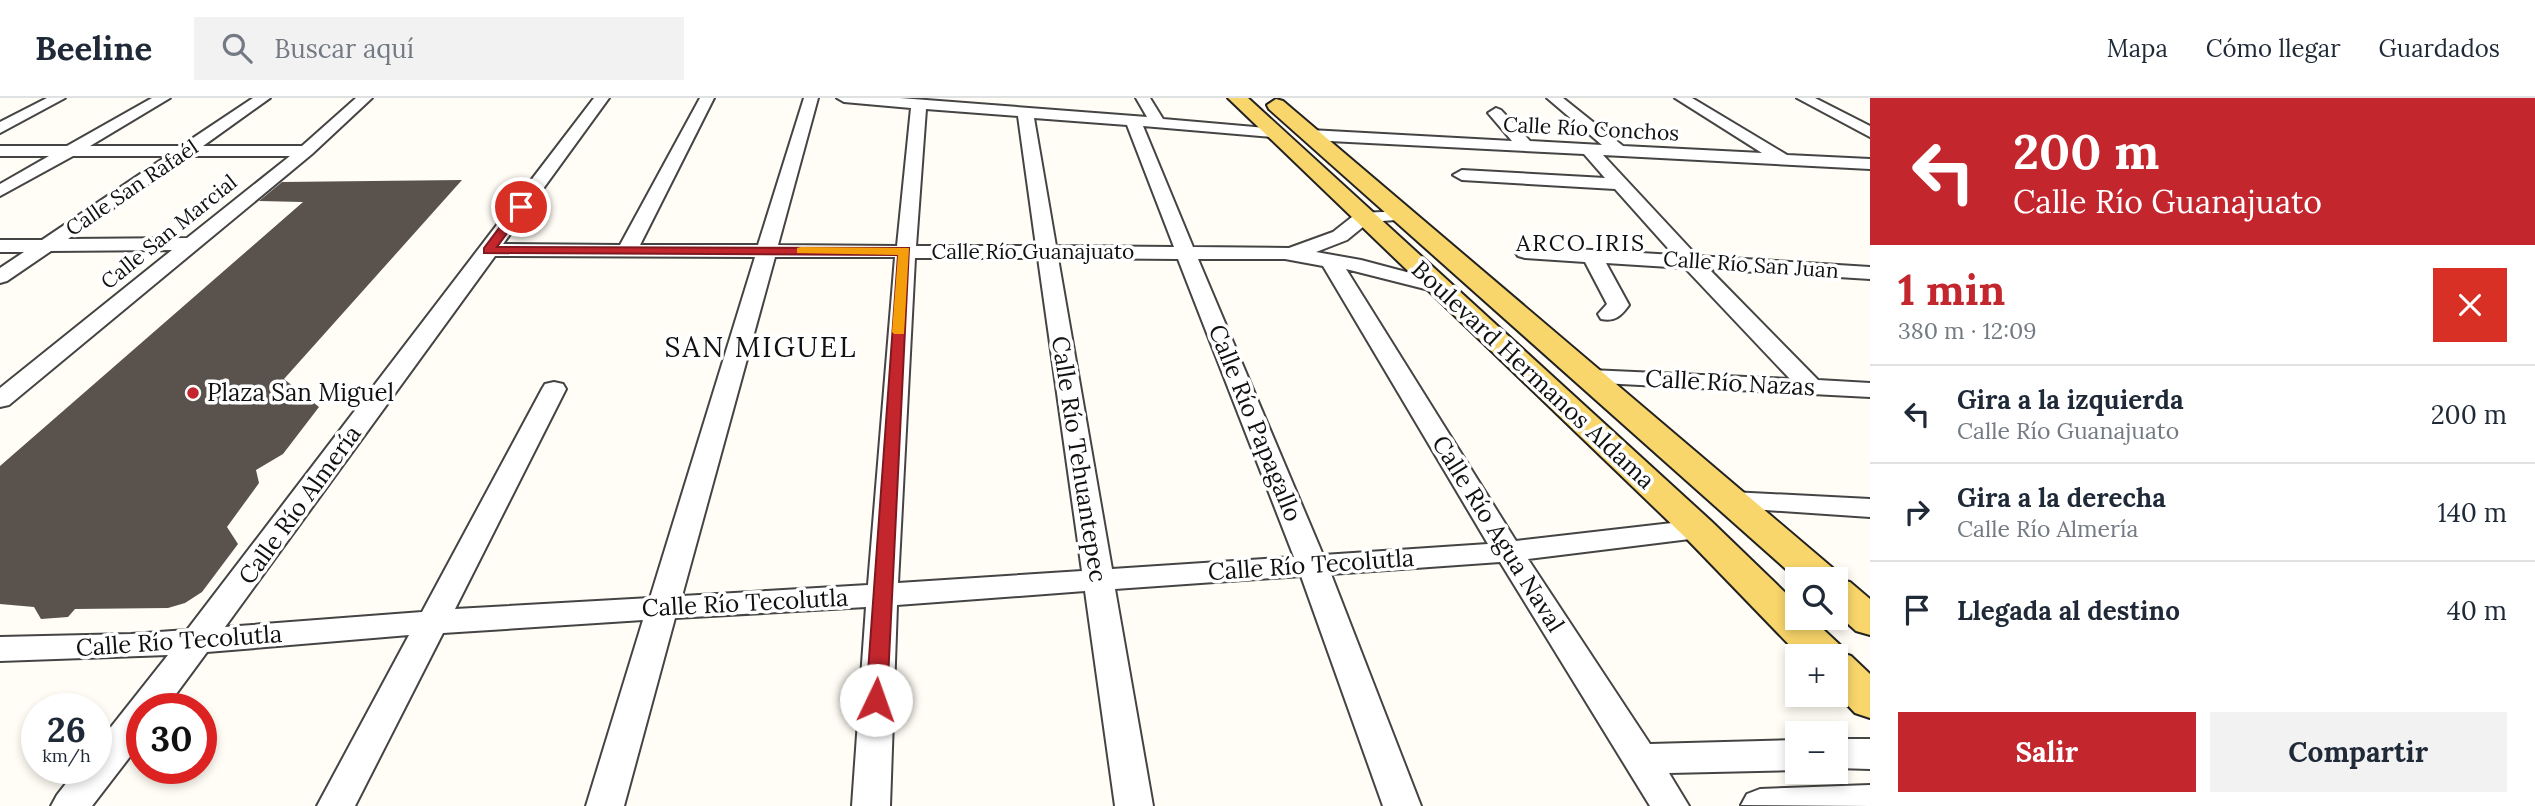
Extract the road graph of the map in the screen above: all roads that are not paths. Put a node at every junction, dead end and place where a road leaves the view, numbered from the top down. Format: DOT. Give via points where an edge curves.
graph roads {
  1 [pos="58,98"];
  2 [pos="163,98"];
  3 [pos="263,98"];
  4 [pos="365,98"];
  5 [pos="603,98"];
  6 [pos="706,98"];
  7 [pos="811,98"];
  8 [pos="844,98"];
  9 [pos="1143,98"];
  10 [pos="1237,98"];
  11 [pos="1268,98"];
  12 [pos="1554,98"];
  13 [pos="1682,98"];
  14 [pos="1804,98"];
  15 [pos="885,100"];
  16 [pos="919,104"];
  17 [pos="1010,107"];
  18 [pos="1496,113"];
  19 [pos="1133,121"];
  20 [pos="1157,123"];
  21 [pos="0,128"];
  22 [pos="1273,132"];
  23 [pos="1870,132"];
  24 [pos="1310,135"];
  25 [pos="1525,146"];
  26 [pos="190,149"];
  27 [pos="1589,150"];
  28 [pos="0,151"];
  29 [pos="70,151"];
  30 [pos="306,151"];
  31 [pos="1619,151"];
  32 [pos="1785,160"];
  33 [pos="1870,164"];
  34 [pos="1462,174"];
  35 [pos="1621,184"];
  36 [pos="0,191"];
  37 [pos="1402,215"];
  38 [pos="1364,218"];
  39 [pos="189,244"];
  40 [pos="0,246"];
  41 [pos="44,246"];
  42 [pos="488,250"];
  43 [pos="626,250"];
  44 [pos="765,250"];
  45 [pos="904,251"];
  46 [pos="1045,252"];
  47 [pos="1186,252"];
  48 [pos="1525,252"];
  49 [pos="1285,254"];
  50 [pos="1591,255"];
  51 [pos="1330,260"];
  52 [pos="1690,261"];
  53 [pos="1847,271"];
  54 [pos="1870,273"];
  55 [pos="0,277"];
  56 [pos="1437,286"];
  57 [pos="1870,292"];
  58 [pos="1609,314"];
  59 [pos="1590,377"];
  60 [pos="11,382"];
  61 [pos="1810,386"];
  62 [pos="554,389"];
  63 [pos="1870,390"];
  64 [pos="0,400"];
  65 [pos="1731,501"];
  66 [pos="1870,508"];
  67 [pos="1698,529"];
  68 [pos="1508,552"];
  69 [pos="1312,565"];
  70 [pos="1807,567"];
  71 [pos="1100,579"];
  72 [pos="881,595"];
  73 [pos="1848,602"];
  74 [pos="664,608"];
  75 [pos="1870,621"];
  76 [pos="433,622"];
  77 [pos="199,641"];
  78 [pos="1813,644"];
  79 [pos="0,649"];
  80 [pos="1848,679"];
  81 [pos="158,693"];
  82 [pos="1870,701"];
  83 [pos="126,735"];
  84 [pos="1848,754"];
  85 [pos="1870,754"];
  86 [pos="1785,755"];
  87 [pos="1640,759"];
  88 [pos="1870,801"];
  89 [pos="1760,805"];
  90 [pos="70,806"];
  91 [pos="336,806"];
  92 [pos="605,806"];
  93 [pos="871,806"];
  94 [pos="1134,806"];
  95 [pos="1402,806"];
  96 [pos="1670,806"];
  1 -- 21 [label="street"];
  2 -- 29 [label="street"];
  3 -- 26 [label="street, Calle San Rafaél"];
  4 -- 30 [label="street, Calle San Marcial"];
  5 -- 42 [label="street, Calle Río Almería"];
  6 -- 43 [label="street"];
  7 -- 44 [label="street"];
  8 -- 15 [label="street"];
  9 -- 20 [label="street"];
  10 -- 22 [label="main road, Boulevard Hermanos Aldama"];
  11 -- 24 [label="main road, Boulevard Hermanos Aldama"];
  12 -- 31 [label="street"];
  13 -- 32 [label="street"];
  14 -- 23 [label="street"];
  15 -- 16 [label="street"];
  16 -- 17 [label="street"];
  16 -- 45 [label="street"];
  17 -- 19 [label="street"];
  17 -- 46 [label="street, Calle Río Tehuantepec"];
  18 -- 25 [label="street"];
  19 -- 20 [label="street"];
  19 -- 47 [label="street, Calle Río Papagallo"];
  20 -- 22 [label="street"];
  22 -- 38 [label="main road, Boulevard Hermanos Aldama"];
  24 -- 25 [label="street, Calle Río Conchos"];
  24 -- 37 [label="main road, Boulevard Hermanos Aldama"];
  25 -- 27 [label="street, Calle Río Conchos"];
  26 -- 29 [label="street"];
  26 -- 30 [label="street"];
  26 -- 41 [label="street, Calle San Rafaél"];
  27 -- 31 [label="street, Calle Río Conchos"];
  27 -- 35 [label="street"];
  28 -- 29 [label="street"];
  29 -- 36 [label="street"];
  30 -- 39 [label="street, Calle San Marcial"];
  31 -- 32 [label="street, Calle Río Conchos"];
  32 -- 33 [label="street, Calle Río Conchos"];
  34 -- 35 [label="street"];
  35 -- 52 [label="street"];
  37 -- 38 [label="street"];
  37 -- 59 [label="main road, Boulevard Hermanos Aldama"];
  38 -- 49 [label="street, Calle Río Guanajuato" via="1340,236"];
  38 -- 56 [label="main road, Boulevard Hermanos Aldama"];
  39 -- 41 [label="street"];
  39 -- 60 [label="street, Calle San Marcial"];
  40 -- 41 [label="street"];
  41 -- 55 [label="street, Calle San Rafaél"];
  42 -- 43 [label="street, Calle Río Guanajuato"];
  42 -- 77 [label="street, Calle Río Almería"];
  43 -- 44 [label="street, Calle Río Guanajuato"];
  44 -- 45 [label="street, Calle Río Guanajuato"];
  44 -- 74 [label="street"];
  45 -- 46 [label="street, Calle Río Guanajuato"];
  45 -- 72 [label="street"];
  46 -- 47 [label="street, Calle Río Guanajuato"];
  46 -- 71 [label="street, Calle Río Tehuantepec"];
  47 -- 49 [label="street, Calle Río Guanajuato"];
  47 -- 69 [label="street, Calle Río Papagallo"];
  48 -- 50 [label="street, Calle Río San Juan"];
  49 -- 51 [label="street, Calle Río Guanajuato"];
  50 -- 52 [label="street, Calle Río San Juan"];
  50 -- 58 [label="street" via="1618,304"];
  51 -- 56 [label="street, Calle Río Guanajuato"];
  51 -- 68 [label="street, Calle Río Agua Naval"];
  52 -- 53 [label="street, Calle Río San Juan"];
  52 -- 61 [label="street"];
  53 -- 54 [label="street, Calle Río San Juan"];
  53 -- 57 [label="street"];
  56 -- 67 [label="main road, Boulevard Hermanos Aldama"];
  59 -- 61 [label="street, Calle Río Nazas"];
  59 -- 65 [label="main road, Boulevard Hermanos Aldama"];
  60 -- 64 [label="street, Calle San Marcial"];
  61 -- 63 [label="street, Calle Río Nazas"];
  62 -- 76 [label="street"];
  65 -- 66 [label="street"];
  65 -- 70 [label="main road, Boulevard Hermanos Aldama"];
  67 -- 68 [label="street, Calle Río Tecolutla"];
  67 -- 78 [label="main road, Boulevard Hermanos Aldama"];
  68 -- 69 [label="street, Calle Río Tecolutla"];
  68 -- 87 [label="street, Calle Río Agua Naval"];
  69 -- 71 [label="street, Calle Río Tecolutla"];
  69 -- 95 [label="street, Calle Río Papagallo"];
  71 -- 72 [label="street, Calle Río Tecolutla"];
  71 -- 94 [label="street, Calle Río Tehuantepec"];
  72 -- 74 [label="street, Calle Río Tecolutla"];
  72 -- 93 [label="street"];
  73 -- 75 [label="main road"];
  74 -- 76 [label="street, Calle Río Tecolutla"];
  74 -- 92 [label="street"];
  76 -- 77 [label="street, Calle Río Tecolutla"];
  76 -- 91 [label="street"];
  77 -- 79 [label="street, Calle Río Tecolutla"];
  77 -- 81 [label="street, Calle Río Almería"];
  80 -- 82 [label="main road"];
  83 -- 90 [label="street"];
  84 -- 85 [label="street"];
  86 -- 87 [label="street"];
  87 -- 96 [label="street, Calle Río Agua Naval"];
  88 -- 89 [label="street"];
}
